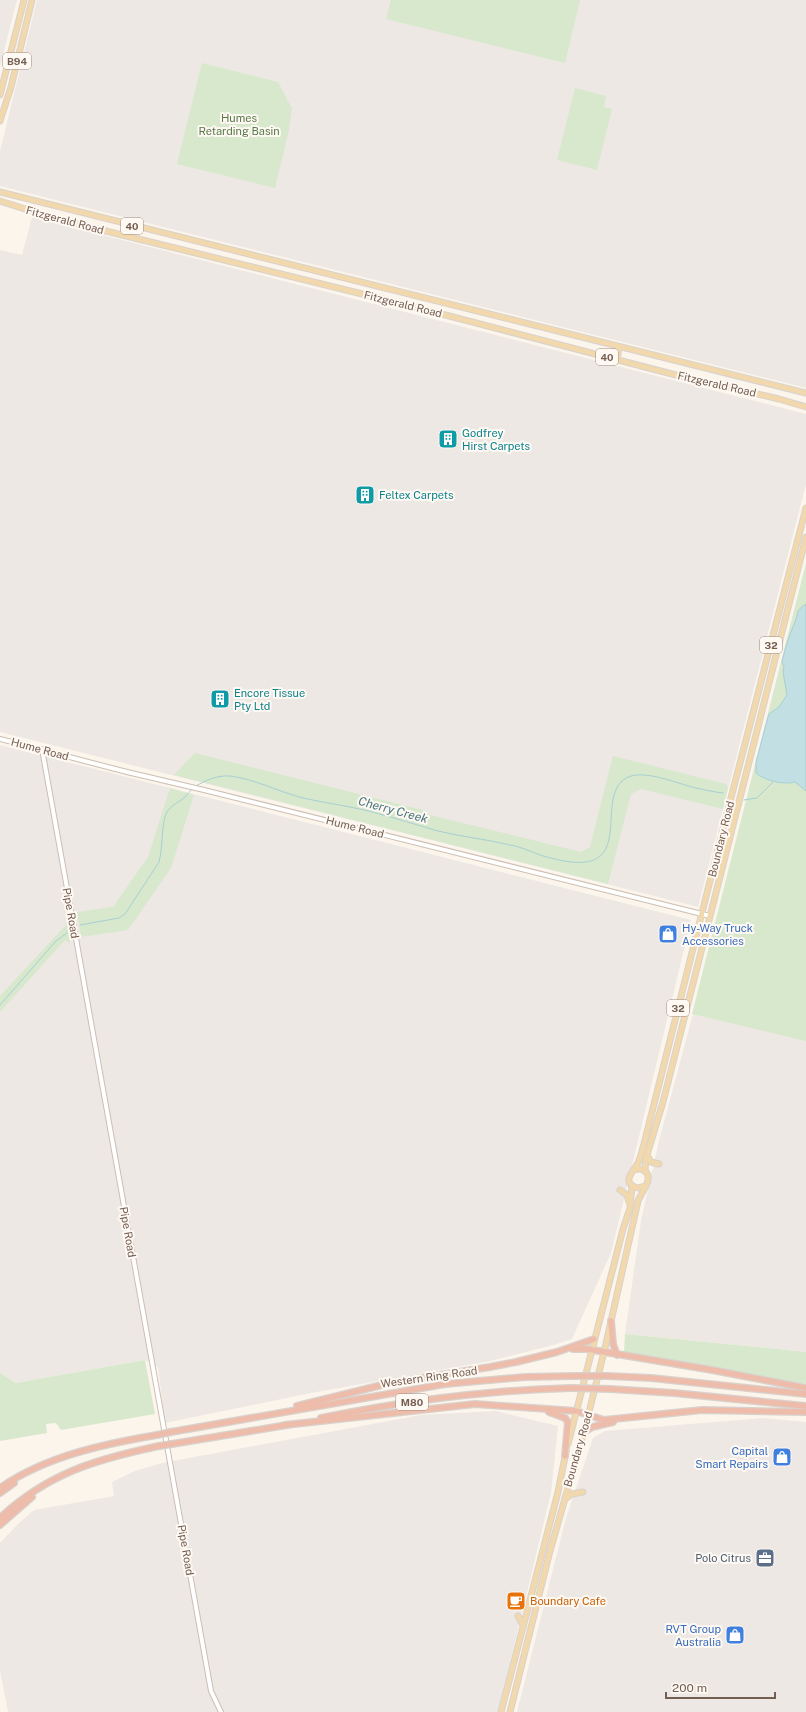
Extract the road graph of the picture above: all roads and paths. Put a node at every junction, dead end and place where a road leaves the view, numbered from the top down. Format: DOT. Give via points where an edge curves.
graph roads {
  1 [pos="32,0"];
  2 [pos="24,3"];
  3 [pos="30,7"];
  4 [pos="12,48"];
  5 [pos="20,50"];
  6 [pos="3,85"];
  7 [pos="11,87"];
  8 [pos="0,95"];
  9 [pos="0,121"];
  10 [pos="0,192"];
  11 [pos="0,201"];
  12 [pos="10,204"];
  13 [pos="0,205"];
  14 [pos="265,259"];
  15 [pos="263,269"];
  16 [pos="619,347"];
  17 [pos="617,360"];
  18 [pos="806,393"];
  19 [pos="806,407"];
  20 [pos="806,508"];
  21 [pos="806,537"];
  22 [pos="0,739"];
  23 [pos="42,749"];
  24 [pos="735,782"];
  25 [pos="743,784"];
  26 [pos="702,914"];
  27 [pos="710,916"];
  28 [pos="647,1154"];
  29 [pos="659,1164"];
  30 [pos="634,1170"];
  31 [pos="645,1170"];
  32 [pos="632,1186"];
  33 [pos="645,1186"];
  34 [pos="620,1190"];
  35 [pos="630,1208"];
  36 [pos="611,1321"];
  37 [pos="594,1340"];
  38 [pos="591,1350"];
  39 [pos="557,1352"];
  40 [pos="604,1353"];
  41 [pos="617,1355"];
  42 [pos="806,1388"];
  43 [pos="806,1394"];
  44 [pos="806,1406"];
  45 [pos="539,1409"];
  46 [pos="576,1411"];
  47 [pos="806,1412"];
  48 [pos="268,1415"];
  49 [pos="588,1415"];
  50 [pos="655,1415"];
  51 [pos="285,1425"];
  52 [pos="584,1432"];
  53 [pos="565,1456"];
  54 [pos="60,1459"];
  55 [pos="66,1472"];
  56 [pos="0,1488"];
  57 [pos="582,1492"];
  58 [pos="0,1493"];
  59 [pos="564,1500"];
  60 [pos="0,1518"];
  61 [pos="0,1525"];
  62 [pos="528,1606"];
  63 [pos="523,1626"];
  64 [pos="221,1712"];
  65 [pos="501,1712"];
  66 [pos="510,1712"];
  1 -- 3 [label="main road, B94"];
  2 -- 3 [label="main road"];
  2 -- 4 [label="main road, B94"];
  3 -- 5 [label="main road, B94"];
  4 -- 5 [label="main road"];
  4 -- 6 [label="main road, B94"];
  5 -- 7 [label="main road, B94"];
  6 -- 7 [label="main road"];
  6 -- 8 [label="main road, B94"];
  7 -- 9 [label="main road, B94"];
  10 -- 14 [label="main road, Fitzgerald Road / 40"];
  11 -- 12 [label="main road, Fitzgerald Road / 40"];
  12 -- 13 [label="main road"];
  12 -- 15 [label="main road, Fitzgerald Road / 40" via="58,219"];
  14 -- 15 [label="main road"];
  14 -- 16 [label="main road, Fitzgerald Road / 40"];
  15 -- 17 [label="main road, Fitzgerald Road / 40"];
  16 -- 17 [label="main road"];
  16 -- 18 [label="main road, Fitzgerald Road / 40"];
  17 -- 19 [label="main road, Fitzgerald Road / 40"];
  20 -- 24 [label="main road, Boundary Road / 32"];
  21 -- 25 [label="main road, Boundary Road / 32"];
  22 -- 23 [label="street, Hume Road"];
  23 -- 26 [label="street, Hume Road"];
  23 -- 64 [label="street, Pipe Road" via="210,1683"];
  24 -- 25 [label="main road"];
  24 -- 26 [label="main road, Boundary Road / 32"];
  25 -- 27 [label="main road, Boundary Road / 32"];
  26 -- 27 [label="street, Hume Road"];
  26 -- 30 [label="main road, Boundary Road / 32" via="642,1152"];
  27 -- 28 [label="main road, Boundary Road / 32" via="661,1110"];
  28 -- 29 [label="main road" via="651,1162"];
  28 -- 31 [label="main road, Boundary Road / 32"];
  30 -- 31 [label="main road"];
  30 -- 32 [label="main road, 32" via="629,1177"];
  31 -- 33 [label="main road, 32" via="649,1178"];
  32 -- 33 [label="main road"];
  32 -- 35 [label="main road, Boundary Road / 32"];
  33 -- 36 [label="main road, Boundary Road / 32" via="638,1201"];
  34 -- 35 [label="main road" via="627,1195"];
  35 -- 37 [label="main road, Boundary Road / 32"];
  36 -- 40 [label="main road, Boundary Road / 32"];
  36 -- 41 [label="highway" via="613,1344"];
  37 -- 38 [label="main road, Boundary Road / 32"];
  37 -- 39 [label="highway"];
  38 -- 39 [label="highway"];
  38 -- 40 [label="highway"];
  38 -- 46 [label="main road, Boundary Road / 32"];
  39 -- 48 [label="highway" via="490,1367 384,1384"];
  40 -- 41 [label="highway"];
  40 -- 49 [label="main road, Boundary Road / 32"];
  41 -- 42 [label="highway"];
  43 -- 48 [label="highway, Western Ring Road / M80, bridge" via="650,1378 517,1377 445,1384"];
  44 -- 51 [label="highway, Western Ring Road / M80, bridge" via="610,1389 526,1389 451,1396"];
  45 -- 46 [label="highway"];
  45 -- 51 [label="highway" via="465,1404"];
  45 -- 53 [label="highway" via="566,1420 568,1427"];
  46 -- 49 [label="highway"];
  46 -- 53 [label="main road, Boundary Road / 32"];
  47 -- 50 [label="highway" via="716,1410"];
  48 -- 54 [label="highway, Western Ring Road / M80, bridge" via="109,1444"];
  49 -- 50 [label="highway" via="604,1420"];
  49 -- 52 [label="main road, Boundary Road / 32"];
  50 -- 52 [label="highway" via="595,1426"];
  51 -- 55 [label="highway, Western Ring Road / M80, bridge" via="159,1446 114,1456"];
  52 -- 59 [label="main road, Boundary Road / 32"];
  53 -- 62 [label="main road, Boundary Road / 32"];
  54 -- 56 [label="highway" via="36,1467"];
  54 -- 58 [label="highway"];
  55 -- 60 [label="highway" via="22,1500"];
  55 -- 61 [label="highway" via="24,1503"];
  57 -- 59 [label="main road" via="571,1494"];
  59 -- 66 [label="main road, Boundary Road / 32"];
  62 -- 63 [label="main road, Boundary Road / 32"];
  62 -- 63 [label="main road" via="520,1614"];
  63 -- 65 [label="main road, Boundary Road / 32"];
}
